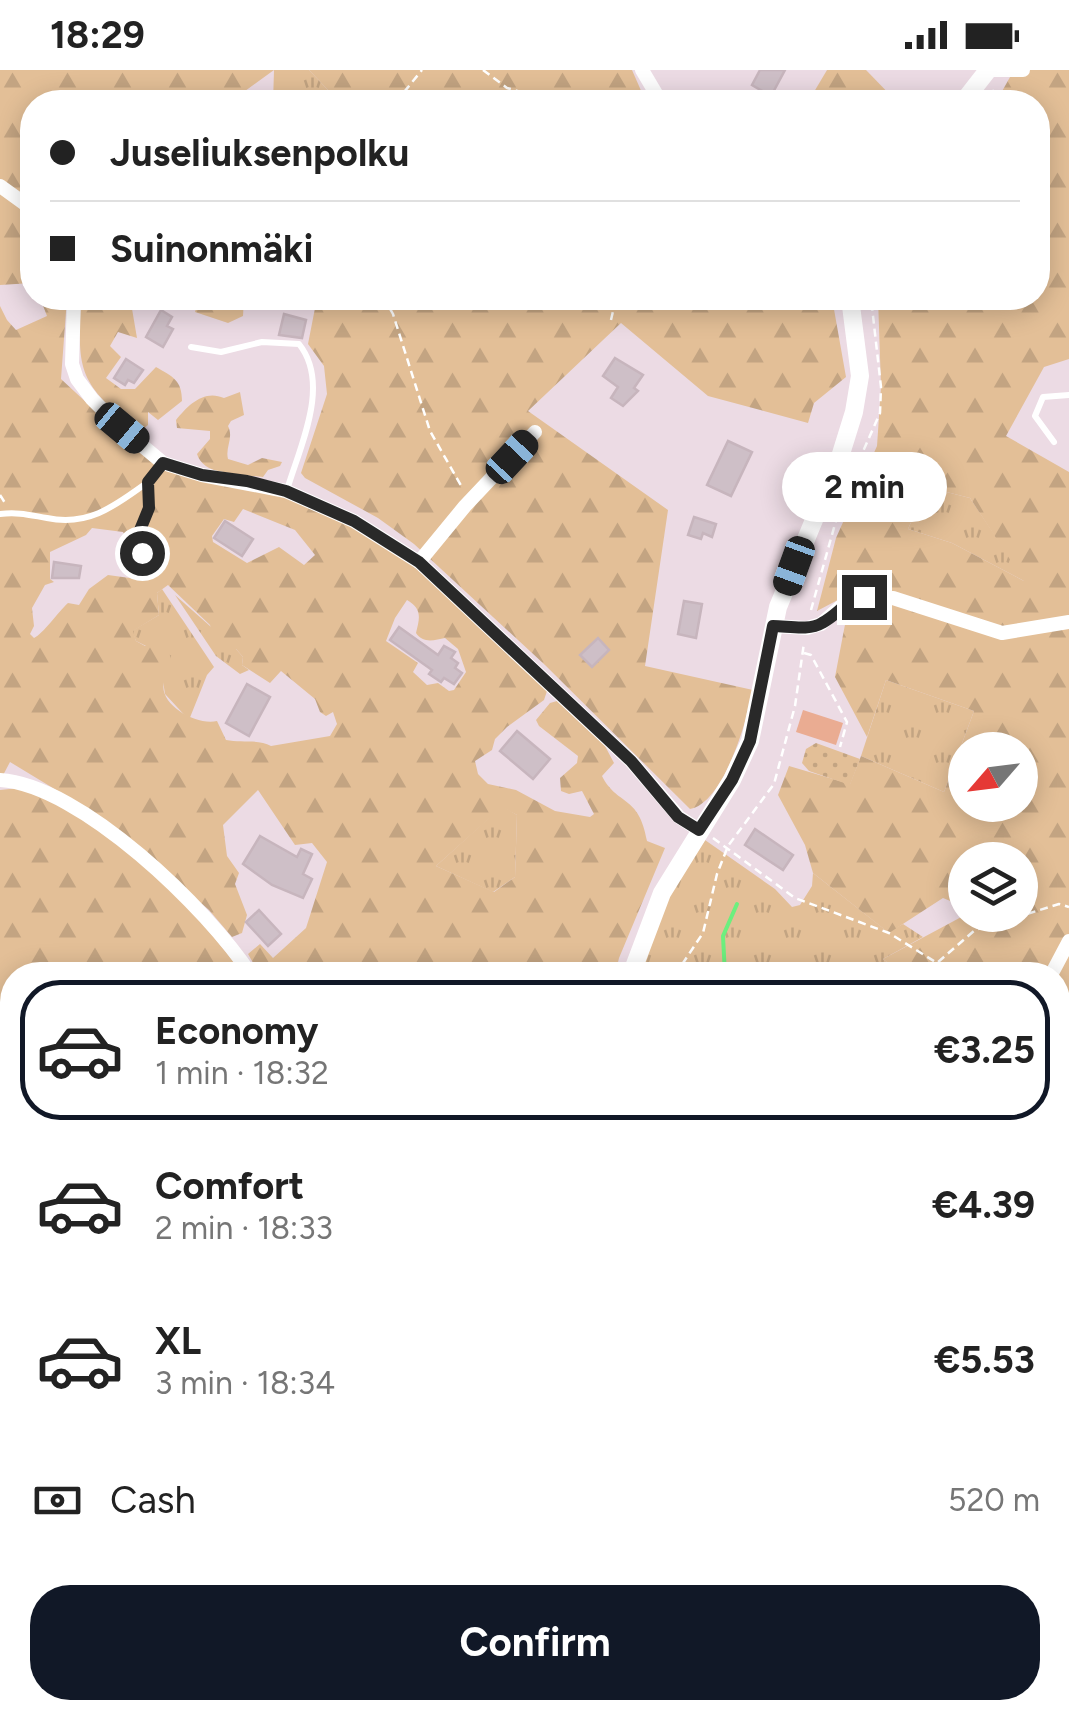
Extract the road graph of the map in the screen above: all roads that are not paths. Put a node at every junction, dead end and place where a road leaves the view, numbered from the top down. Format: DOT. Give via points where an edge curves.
graph roads {
  1 [pos="988,70"];
  2 [pos="1023,70"];
  3 [pos="972,90"];
  4 [pos="74,310"];
  5 [pos="852,310"];
  6 [pos="191,347"];
  7 [pos="1069,395"];
  8 [pos="534,432"];
  9 [pos="1054,442"];
  10 [pos="163,463"];
  11 [pos="148,482"];
  12 [pos="286,491"];
  13 [pos="0,514"];
  14 [pos="419,562"];
  15 [pos="152,571"];
  16 [pos="1069,622"];
  17 [pos="773,626"];
  18 [pos="0,780"];
  19 [pos="699,830"];
  20 [pos="241,962"];
  21 [pos="636,962"];
  1 -- 2 [label="street"];
  1 -- 3 [label="street"];
  4 -- 10 [label="street" via="72,364 78,379"];
  5 -- 17 [label="street" via="860,376 854,412"];
  6 -- 12 [label="lane" via="220,352 262,342 298,344 307,355 314,383"];
  7 -- 9 [label="lane" via="1043,397 1035,416"];
  8 -- 14 [label="street"];
  10 -- 11 [label="lane"];
  10 -- 12 [label="street"];
  11 -- 13 [label="lane" via="89,518"];
  11 -- 15 [label="lane" via="149,508 140,530"];
  12 -- 14 [label="street" via="354,521"];
  14 -- 19 [label="street" via="631,761 678,817"];
  16 -- 17 [label="street" via="1002,632 892,598 864,597 846,602 821,624"];
  17 -- 19 [label="street" via="750,741"];
  18 -- 20 [label="street" via="18,781 74,806 188,899"];
  19 -- 21 [label="street" via="662,893"];
}
